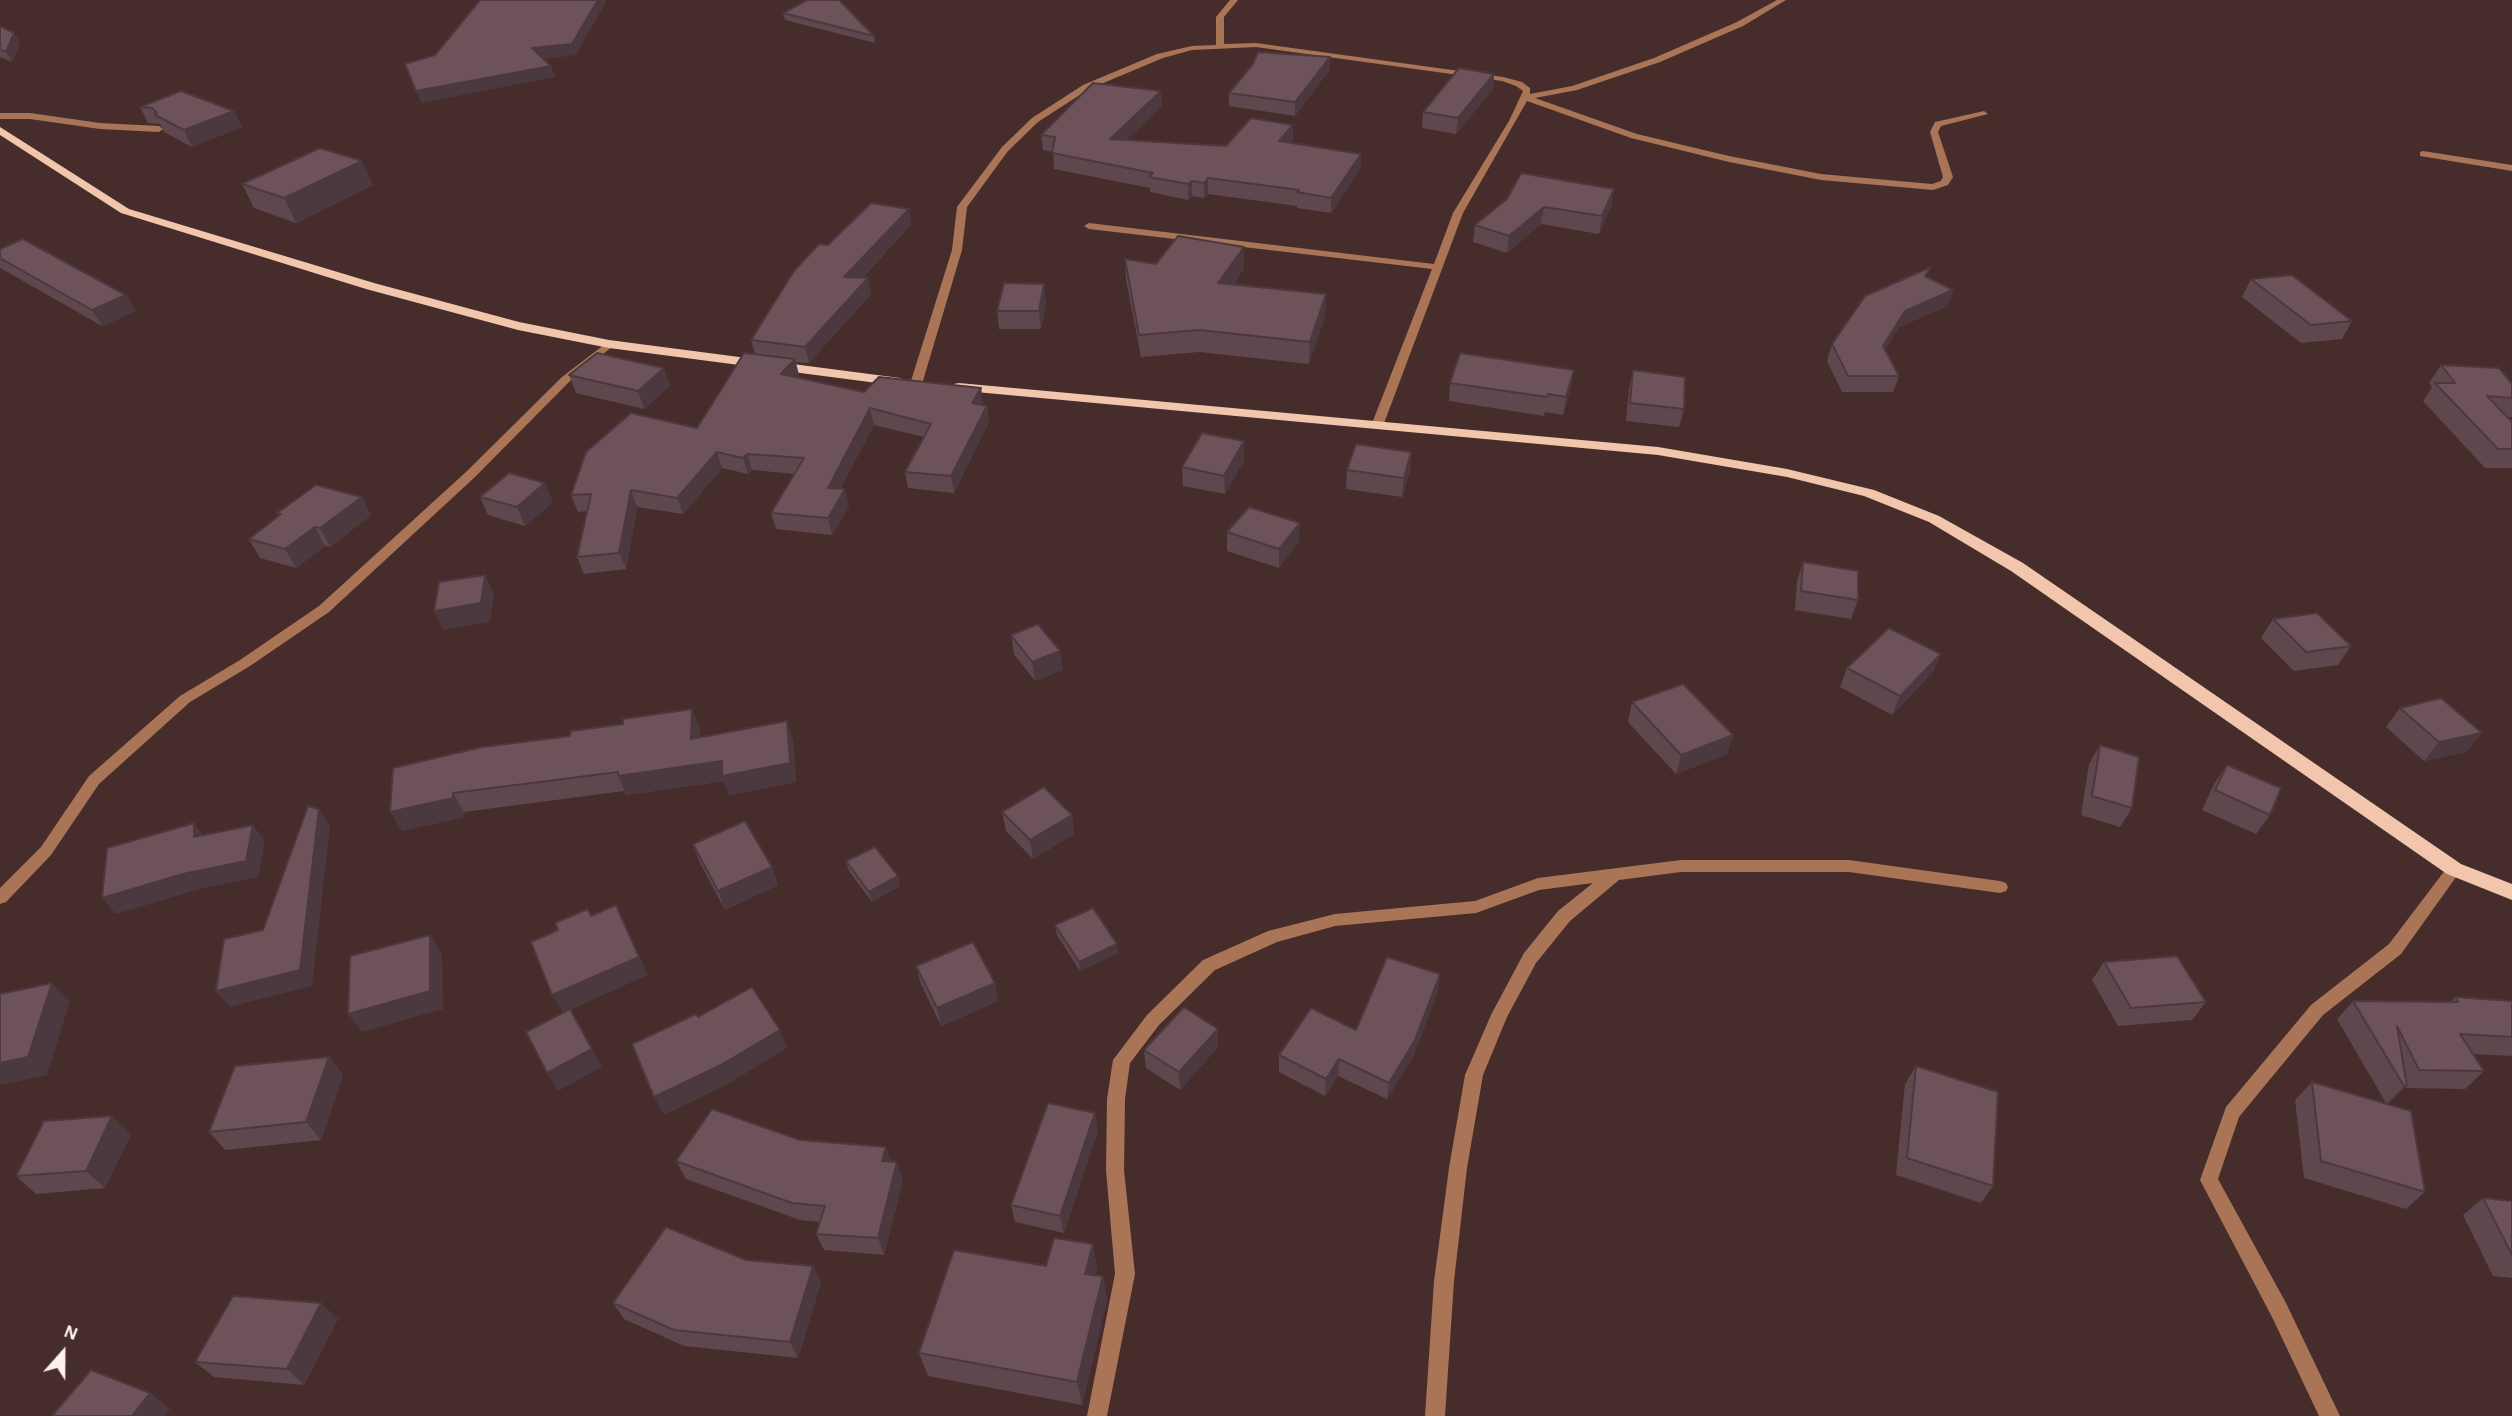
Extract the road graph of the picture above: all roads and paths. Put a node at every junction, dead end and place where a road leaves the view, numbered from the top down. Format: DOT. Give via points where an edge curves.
graph roads {
  1 [pos="1234,0"];
  2 [pos="1782,0"];
  3 [pos="1220,45"];
  4 [pos="1525,97"];
  5 [pos="1983,114"];
  6 [pos="0,116"];
  7 [pos="159,129"];
  8 [pos="1,132"];
  9 [pos="2423,154"];
  10 [pos="2512,168"];
  11 [pos="1089,226"];
  12 [pos="1438,267"];
  13 [pos="609,344"];
  14 [pos="930,385"];
  15 [pos="1377,426"];
  16 [pos="2454,869"];
  17 [pos="1616,874"];
  18 [pos="2000,887"];
  19 [pos="2512,892"];
  20 [pos="0,898"];
  21 [pos="1097,1416"];
  22 [pos="1435,1416"];
  23 [pos="2330,1416"];
  1 -- 3 [label="street" via="1220,17"];
  2 -- 4 [label="street" via="1657,60 1574,88"];
  3 -- 4 [label="street" via="1293,48 1503,79 1524,87"];
  3 -- 14 [label="street" via="1160,56 1086,87 1035,120 1005,149 962,207"];
  4 -- 5 [label="street" via="1634,136 1728,159 1821,177 1933,187 1948,177 1934,132 1938,124"];
  4 -- 12 [label="street" via="1458,213"];
  6 -- 7 [label="street"];
  8 -- 13 [label="main road" via="95,194 155,222 410,297"];
  9 -- 10 [label="street"];
  11 -- 12 [label="street"];
  12 -- 15 [label="street"];
  13 -- 14 [label="main road"];
  13 -- 20 [label="street" via="566,379 324,609 185,699 94,780 46,851"];
  14 -- 15 [label="main road"];
  15 -- 16 [label="main road" via="1658,451 1787,473 1869,493 1934,519 2017,567"];
  16 -- 19 [label="main road"];
  16 -- 23 [label="street" via="2395,949 2318,1010 2232,1113 2209,1180"];
  17 -- 18 [label="street" via="1681,866 1849,866"];
  17 -- 21 [label="street" via="1538,884 1476,907 1335,920 1274,936 1209,965 1153,1020 1122,1060 1116,1099 1115,1170 1125,1274"];
  17 -- 22 [label="street" via="1564,916 1530,958 1474,1075 1444,1281"];
}
